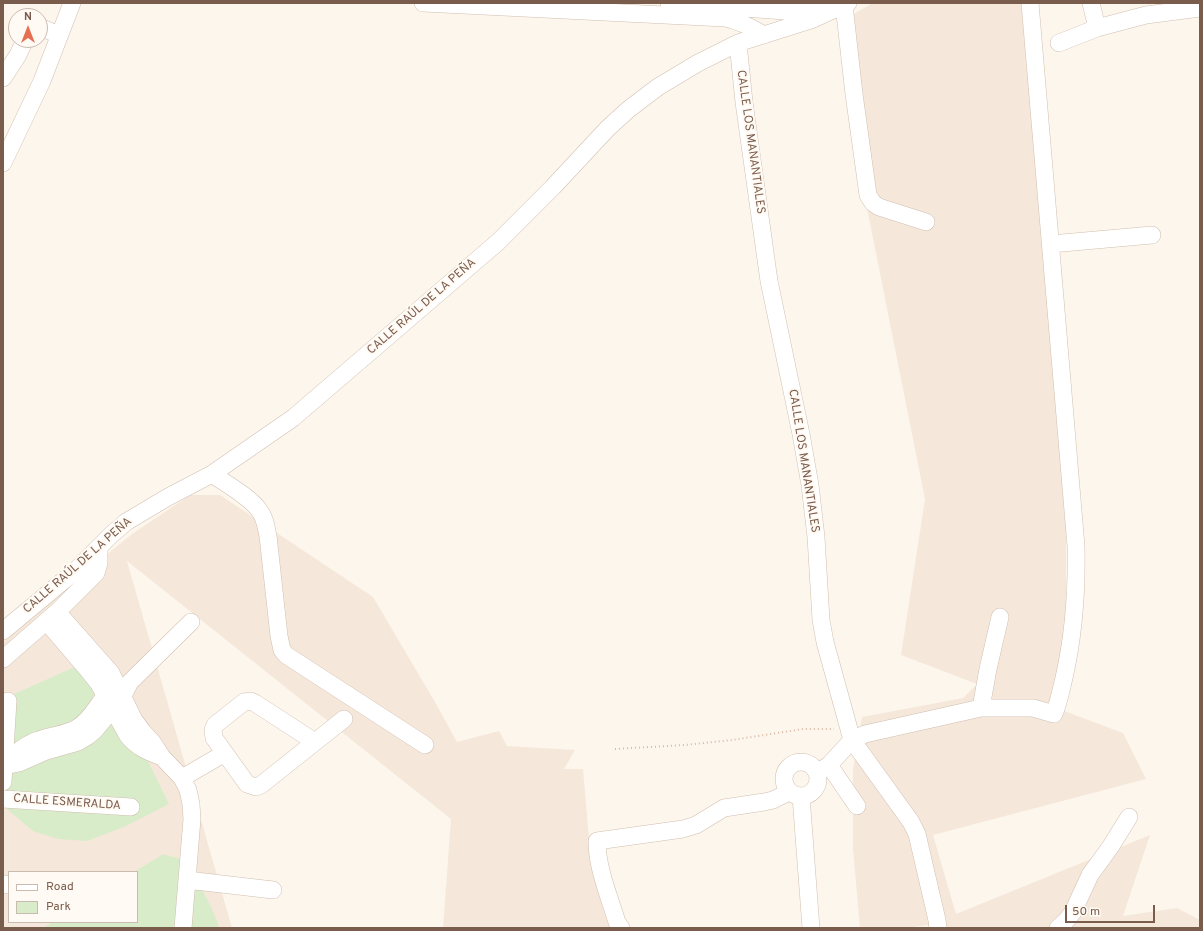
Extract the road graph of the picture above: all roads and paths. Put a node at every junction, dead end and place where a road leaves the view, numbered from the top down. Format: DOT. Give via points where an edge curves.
graph roads {
  1 [pos="72,3"];
  2 [pos="423,3"];
  3 [pos="670,3"];
  4 [pos="825,3"];
  5 [pos="1030,3"];
  6 [pos="1091,3"];
  7 [pos="846,4"];
  8 [pos="756,6"];
  9 [pos="1200,8"];
  10 [pos="1097,28"];
  11 [pos="48,30"];
  12 [pos="60,35"];
  13 [pos="764,35"];
  14 [pos="738,43"];
  15 [pos="1058,43"];
  16 [pos="21,48"];
  17 [pos="3,78"];
  18 [pos="3,163"];
  19 [pos="926,222"];
  20 [pos="1152,236"];
  21 [pos="1051,244"];
  22 [pos="212,474"];
  23 [pos="100,547"];
  24 [pos="51,616"];
  25 [pos="1000,617"];
  26 [pos="192,622"];
  27 [pos="3,631"];
  28 [pos="3,659"];
  29 [pos="117,693"];
  30 [pos="8,701"];
  31 [pos="981,708"];
  32 [pos="344,719"];
  33 [pos="851,734"];
  34 [pos="315,742"];
  35 [pos="425,745"];
  36 [pos="615,749"];
  37 [pos="225,753"];
  38 [pos="823,769"];
  39 [pos="4,774"];
  40 [pos="182,778"];
  41 [pos="795,794"];
  42 [pos="3,798"];
  43 [pos="857,806"];
  44 [pos="131,807"];
  45 [pos="1129,817"];
  46 [pos="187,880"];
  47 [pos="273,890"];
  48 [pos="183,928"];
  49 [pos="621,928"];
  50 [pos="811,928"];
  51 [pos="938,928"];
  52 [pos="1058,928"];
  1 -- 12 [label="street"];
  2 -- 13 [label="street" via="725,18 746,24"];
  3 -- 8 [label="street"];
  4 -- 8 [label="street" via="803,11"];
  5 -- 21 [label="street"];
  6 -- 10 [label="street"];
  7 -- 13 [label="street, CALLE RAÚL DE LA PEÑA" via="811,20"];
  7 -- 19 [label="street" via="854,94 868,195 879,207"];
  9 -- 10 [label="street" via="1146,15"];
  10 -- 15 [label="street"];
  11 -- 12 [label="street"];
  12 -- 18 [label="street"];
  13 -- 14 [label="street, CALLE RAÚL DE LA PEÑA"];
  14 -- 22 [label="street, CALLE RAÚL DE LA PEÑA" via="658,87 629,109 498,242 293,418"];
  14 -- 33 [label="street, CALLE LOS MANANTIALES" via="769,281 810,485 821,620"];
  16 -- 17 [label="street"];
  20 -- 21 [label="street"];
  21 -- 31 [label="street" via="1076,546 1074,630 1054,714 1033,708"];
  22 -- 23 [label="street, CALLE RAÚL DE LA PEÑA" via="144,510 126,522"];
  22 -- 35 [label="street" via="252,502 260,510 265,522 282,650"];
  23 -- 24 [label="street" via="96,572"];
  23 -- 27 [label="street, CALLE RAÚL DE LA PEÑA"];
  24 -- 28 [label="street"];
  24 -- 29 [label="street" via="80,649 111,673"];
  25 -- 31 [label="street"];
  26 -- 29 [label="street"];
  29 -- 39 [label="street" via="78,727 26,745 13,755"];
  29 -- 40 [label="street" via="162,757"];
  30 -- 39 [label="street"];
  31 -- 33 [label="street" via="865,734"];
  32 -- 34 [label="street"];
  33 -- 36 [label="path" via="803,729 732,740"];
  33 -- 38 [label="street"];
  33 -- 51 [label="street, CALLE LOS MANANTIALES" via="917,834"];
  34 -- 37 [label="street" via="256,787 247,784"];
  34 -- 37 [label="street" via="248,701 213,730 214,738"];
  37 -- 40 [label="street"];
  38 -- 41 [label="street" via="813,792 807,795"];
  38 -- 41 [label="street" via="801,762 789,767 784,780 786,786"];
  38 -- 43 [label="street"];
  40 -- 46 [label="street" via="188,790 192,812"];
  41 -- 49 [label="street" via="724,808 696,825 683,829 597,841 599,864"];
  41 -- 50 [label="street"];
  42 -- 44 [label="street, CALLE ESMERALDA"];
  45 -- 52 [label="street" via="1090,875 1073,912"];
  46 -- 47 [label="street"];
  46 -- 48 [label="street"];
}
